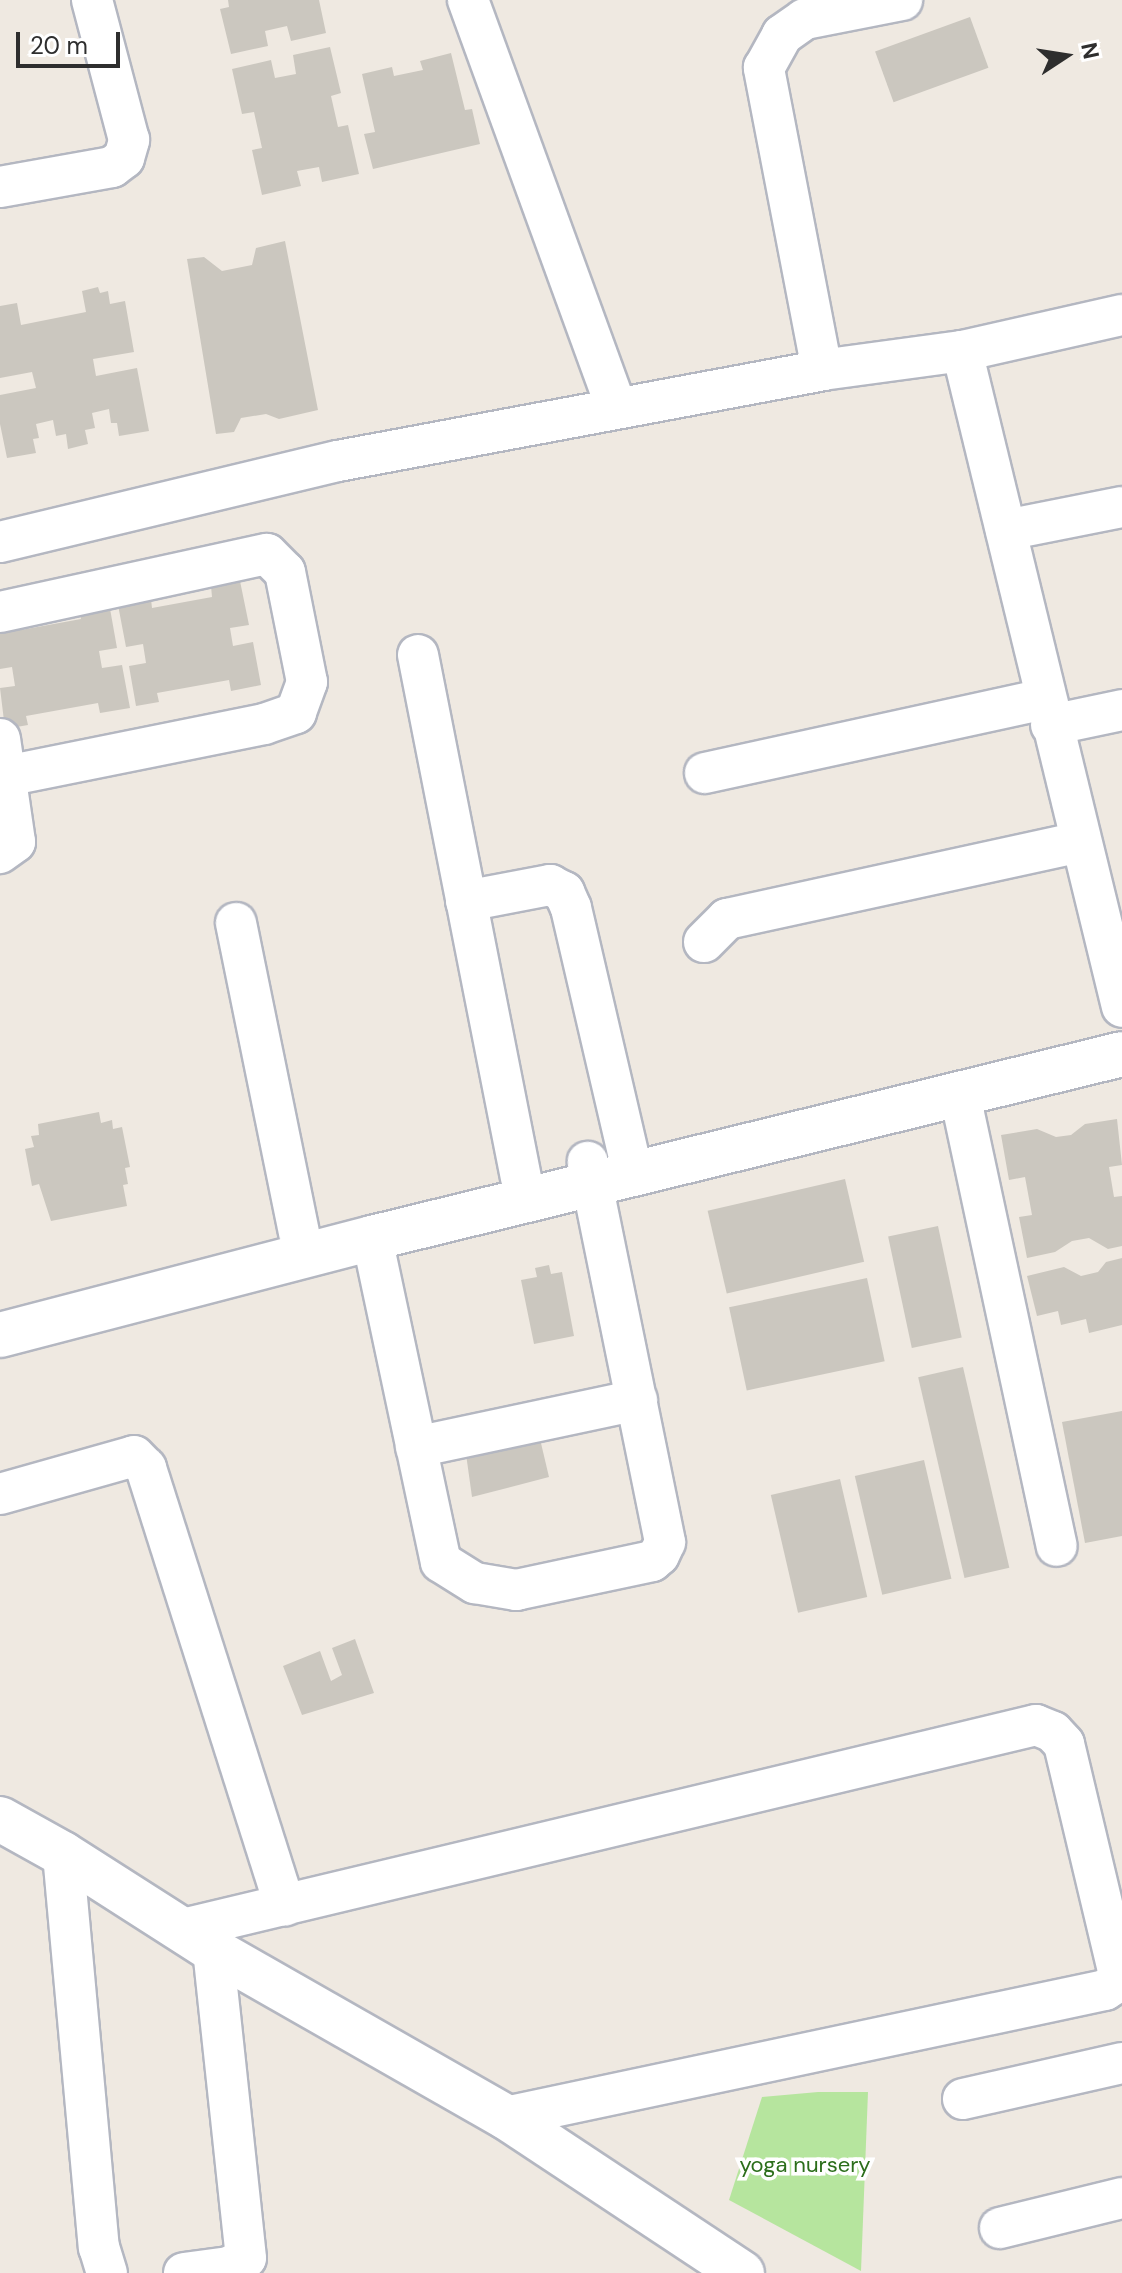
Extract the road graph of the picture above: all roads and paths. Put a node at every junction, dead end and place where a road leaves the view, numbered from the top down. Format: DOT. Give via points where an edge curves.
graph roads {
  1 [pos="92,0"];
  2 [pos="468,0"];
  3 [pos="902,0"];
  4 [pos="0,187"];
  5 [pos="1122,315"];
  6 [pos="962,351"];
  7 [pos="822,370"];
  8 [pos="616,406"];
  9 [pos="1122,507"];
  10 [pos="1006,530"];
  11 [pos="0,542"];
  12 [pos="0,612"];
  13 [pos="418,655"];
  14 [pos="1122,710"];
  15 [pos="1048,712"];
  16 [pos="3,758"];
  17 [pos="705,773"];
  18 [pos="1081,842"];
  19 [pos="0,853"];
  20 [pos="1107,886"];
  21 [pos="466,901"];
  22 [pos="236,923"];
  23 [pos="704,942"];
  24 [pos="1122,1007"];
  25 [pos="1122,1031"];
  26 [pos="1122,1054"];
  27 [pos="960,1095"];
  28 [pos="603,1166"];
  29 [pos="521,1178"];
  30 [pos="299,1233"];
  31 [pos="372,1238"];
  32 [pos="0,1305"];
  33 [pos="0,1335"];
  34 [pos="637,1400"];
  35 [pos="416,1447"];
  36 [pos="0,1494"];
  37 [pos="1057,1546"];
  38 [pos="0,1819"];
  39 [pos="63,1854"];
  40 [pos="285,1905"];
  41 [pos="198,1940"];
  42 [pos="1122,2063"];
  43 [pos="963,2099"];
  44 [pos="506,2117"];
  45 [pos="1122,2198"];
  46 [pos="1000,2228"];
  47 [pos="107,2273"];
  48 [pos="184,2273"];
  49 [pos="742,2273"];
  1 -- 4 [label="street" via="129,140 124,158 112,167"];
  2 -- 8 [label="street"];
  3 -- 7 [label="street" via="805,19 782,35 764,68"];
  5 -- 6 [label="street"];
  6 -- 7 [label="street"];
  6 -- 10 [label="street"];
  7 -- 8 [label="street"];
  8 -- 11 [label="street" via="338,461"];
  9 -- 10 [label="street"];
  10 -- 15 [label="street"];
  12 -- 16 [label="street" via="267,554 285,572 307,682 296,713 264,724"];
  13 -- 21 [label="street"];
  14 -- 15 [label="street"];
  15 -- 17 [label="street"];
  15 -- 18 [label="street"];
  16 -- 19 [label="street" via="15,842"];
  18 -- 20 [label="street"];
  18 -- 23 [label="street" via="727,919"];
  20 -- 24 [label="street"];
  21 -- 28 [label="street" via="550,885 564,892 571,908"];
  21 -- 29 [label="street"];
  22 -- 30 [label="street"];
  25 -- 28 [label="street"];
  26 -- 27 [label="street"];
  27 -- 28 [label="street"];
  27 -- 37 [label="street"];
  28 -- 29 [label="street"];
  28 -- 31 [label="street"];
  28 -- 34 [label="street"];
  29 -- 30 [label="street"];
  30 -- 32 [label="street"];
  31 -- 33 [label="street"];
  31 -- 35 [label="street"];
  34 -- 35 [label="street"];
  34 -- 35 [label="street" via="665,1542 659,1555 652,1561 531,1587 516,1590 475,1583 441,1562"];
  36 -- 40 [label="street" via="134,1456 146,1468"];
  38 -- 39 [label="street"];
  39 -- 41 [label="street"];
  39 -- 47 [label="street" via="99,2247"];
  40 -- 41 [label="street"];
  40 -- 44 [label="street" via="1036,1725 1064,1744 1118,1971 1116,1983 1105,1990"];
  41 -- 44 [label="street"];
  41 -- 48 [label="street" via="246,2258 229,2267"];
  42 -- 43 [label="street"];
  44 -- 49 [label="street"];
  45 -- 46 [label="street"];
}
